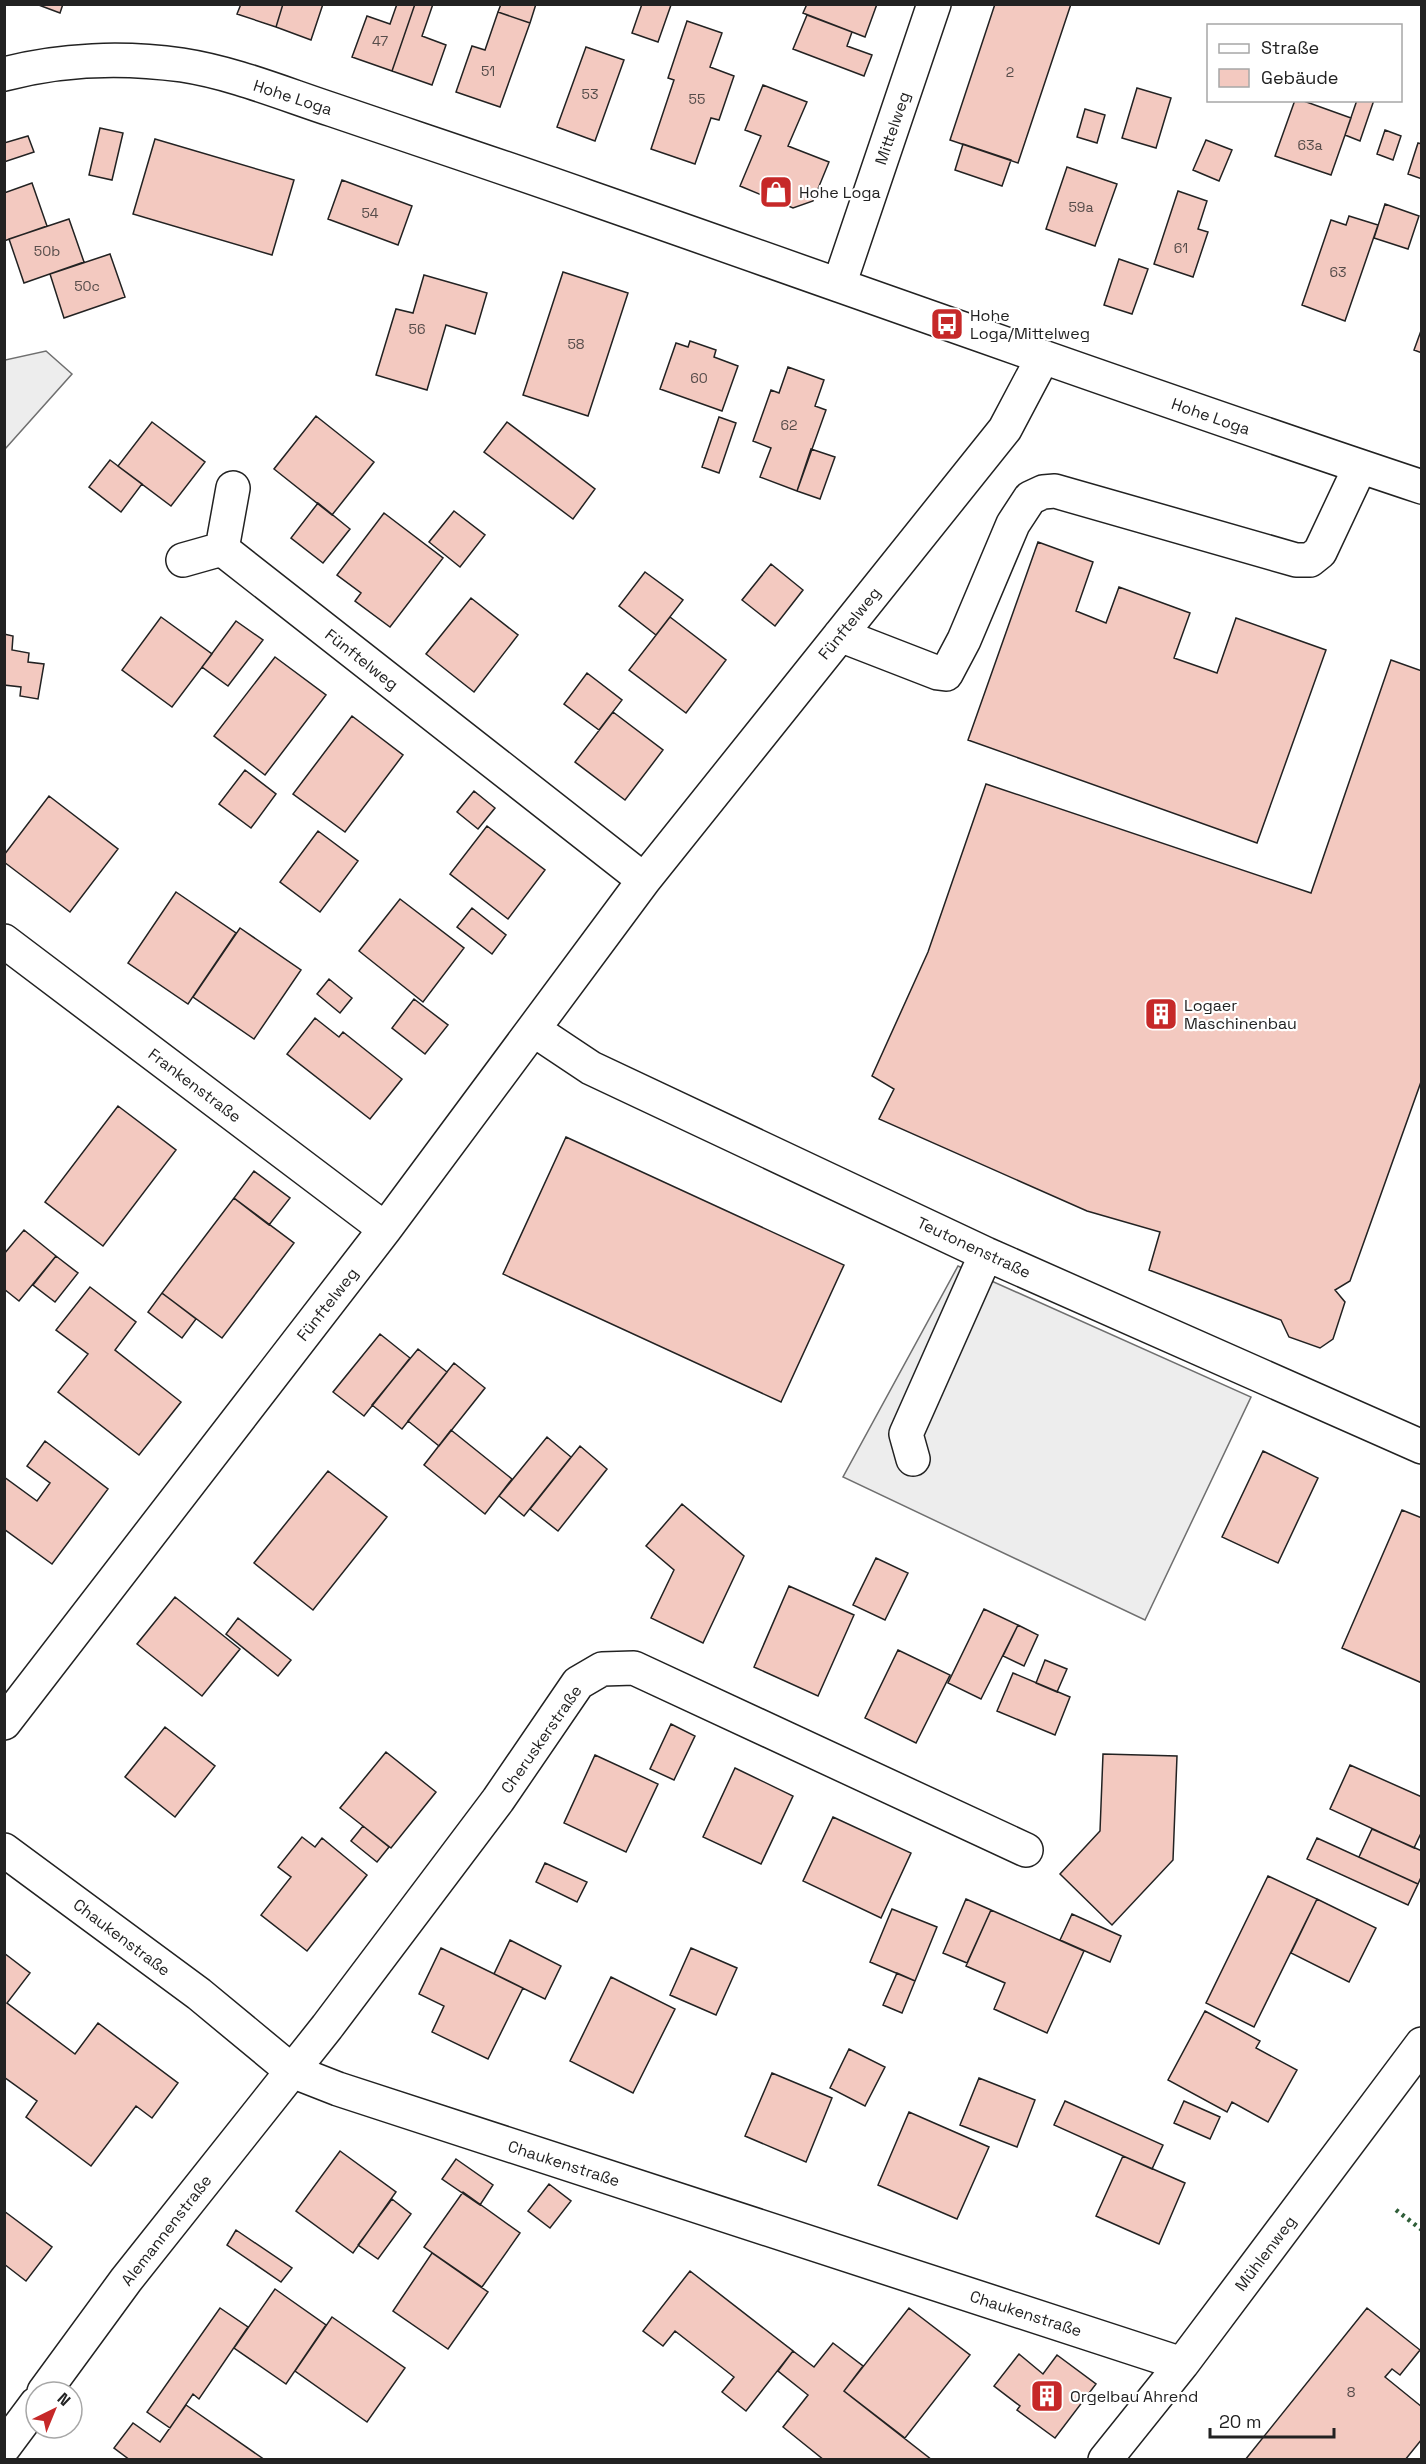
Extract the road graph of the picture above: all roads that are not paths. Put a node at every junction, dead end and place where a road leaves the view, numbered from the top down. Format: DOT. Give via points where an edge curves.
graph roads {
  1 [pos="934,4"];
  2 [pos="4,75"];
  3 [pos="839,285"];
  4 [pos="1042,359"];
  5 [pos="1360,467"];
  6 [pos="1422,487"];
  7 [pos="233,488"];
  8 [pos="222,549"];
  9 [pos="183,560"];
  10 [pos="840,634"];
  11 [pos="644,880"];
  12 [pos="4,941"];
  13 [pos="534,1030"];
  14 [pos="385,1229"];
  15 [pos="986,1254"];
  16 [pos="1422,1448"];
  17 [pos="913,1459"];
  18 [pos="4,1723"];
  19 [pos="1026,1850"];
  20 [pos="4,1851"];
  21 [pos="1422,2044"];
  22 [pos="292,2071"];
  23 [pos="1182,2364"];
  24 [pos="53,2380"];
  25 [pos="24,2420"];
  26 [pos="4,2447"];
  27 [pos="1105,2460"];
  1 -- 3 [label="street, Mittelweg"];
  2 -- 3 [label="street, Hohe Loga" via="39,65 117,61 205,71 465,154"];
  3 -- 4 [label="street, Hohe Loga"];
  4 -- 5 [label="street, Hohe Loga"];
  4 -- 10 [label="street, Fünftelweg" via="1005,429"];
  5 -- 6 [label="street, Hohe Loga"];
  5 -- 10 [label="street" via="1320,552 1310,560 1296,560 1055,491 1043,492 1030,498 1013,524 946,674"];
  7 -- 8 [label="street"];
  8 -- 9 [label="street"];
  8 -- 11 [label="street, Fünftelweg"];
  10 -- 11 [label="street, Fünftelweg"];
  11 -- 13 [label="street, Fünftelweg"];
  12 -- 14 [label="street, Frankenstraße"];
  13 -- 14 [label="street, Fünftelweg"];
  13 -- 15 [label="street, Teutonenstraße" via="591,1068"];
  14 -- 18 [label="street, Fünftelweg"];
  15 -- 16 [label="street, Teutonenstraße"];
  15 -- 17 [label="street" via="906,1434"];
  19 -- 22 [label="street, Cheruskerstraße" via="634,1668 602,1669 578,1683 498,1800"];
  20 -- 22 [label="street, Chaukenstraße" via="198,1994"];
  21 -- 23 [label="street, Mühlenweg"];
  22 -- 23 [label="street, Chaukenstraße" via="349,2093"];
  22 -- 24 [label="street, Alemannenstraße" via="126,2280"];
  23 -- 27 [label="street, Mühlenweg"];
  25 -- 26 [label="street"];
}
